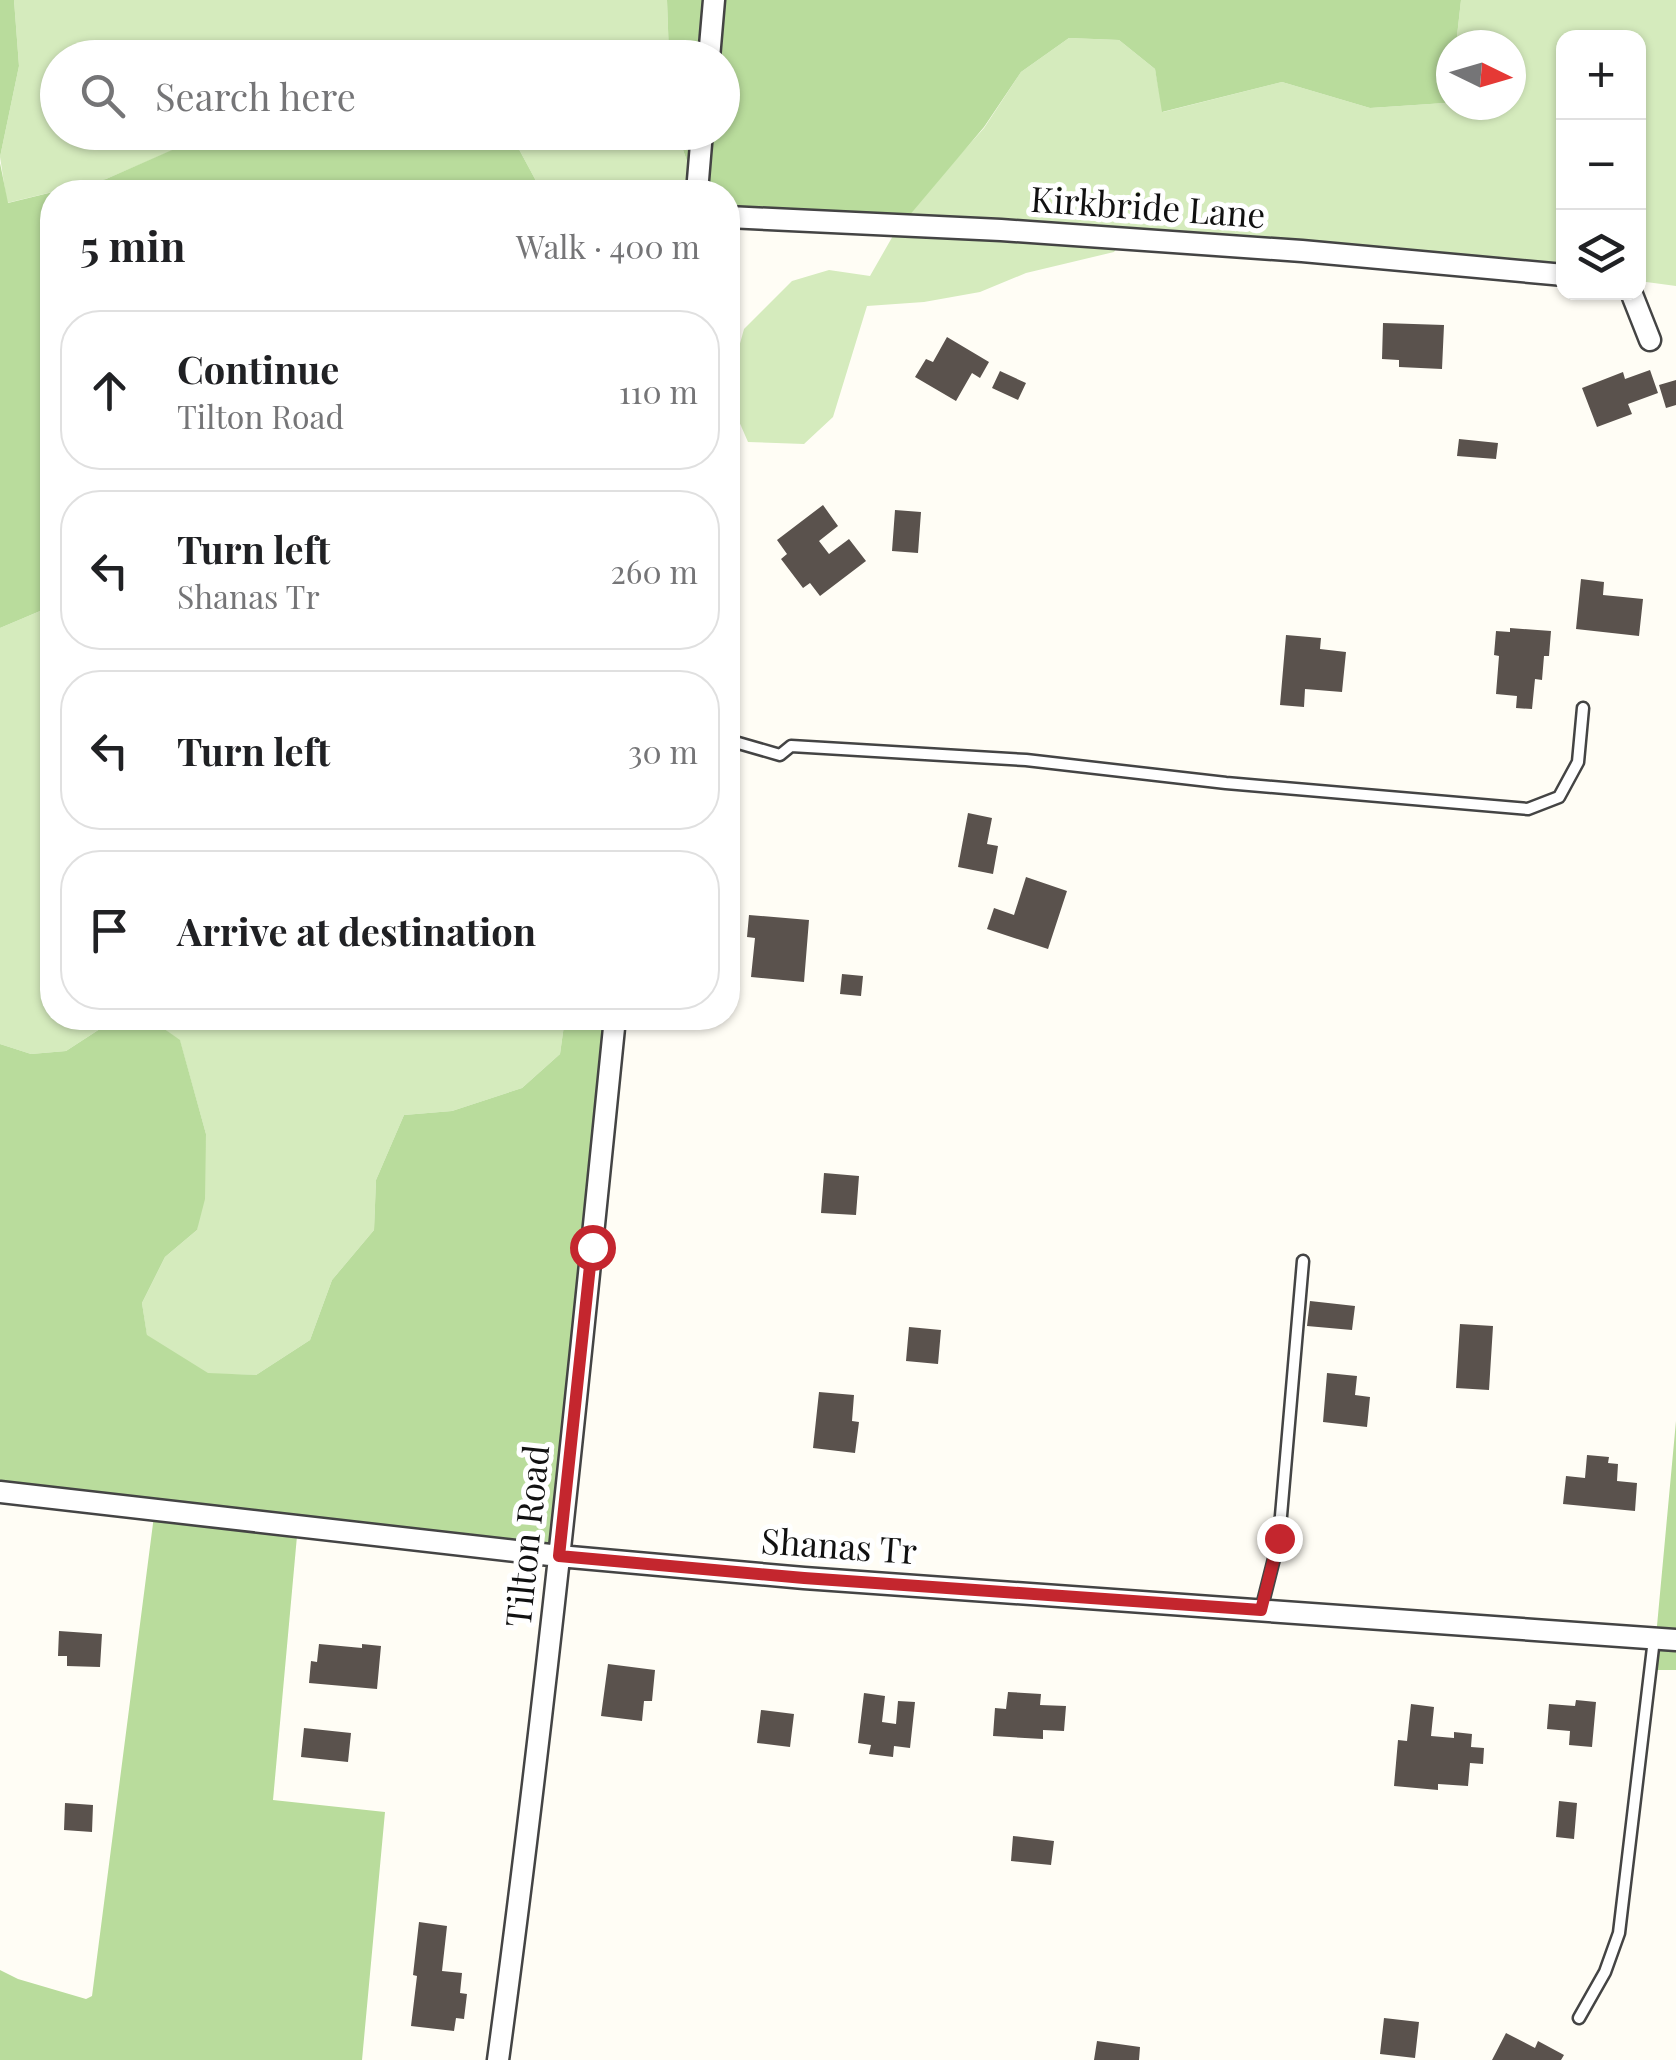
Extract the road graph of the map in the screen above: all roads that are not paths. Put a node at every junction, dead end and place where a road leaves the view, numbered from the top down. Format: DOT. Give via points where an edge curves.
graph roads {
  1 [pos="714,0"];
  2 [pos="710,40"];
  3 [pos="700,150"];
  4 [pos="698,180"];
  5 [pos="740,218"];
  6 [pos="1556,274"];
  7 [pos="1635,300"];
  8 [pos="1650,340"];
  9 [pos="1582,708"];
  10 [pos="740,743"];
  11 [pos="614,1030"];
  12 [pos="1303,1261"];
  13 [pos="0,1492"];
  14 [pos="559,1556"];
  15 [pos="1261,1610"];
  16 [pos="1654,1638"];
  17 [pos="1676,1640"];
  18 [pos="1580,2018"];
  19 [pos="498,2060"];
  1 -- 2 [label="street"];
  3 -- 4 [label="street"];
  5 -- 6 [label="street, Kirkbride Lane" via="1284,250"];
  7 -- 8 [label="street"];
  9 -- 10 [label="lane" via="1578,762 1559,797 1528,809 1026,760 791,746 780,755"];
  11 -- 14 [label="street, Tilton Road"];
  12 -- 15 [label="lane" via="1279,1538"];
  13 -- 14 [label="street, Shanas Tr"];
  14 -- 15 [label="street, Shanas Tr"];
  14 -- 19 [label="street, Tilton Road"];
  15 -- 16 [label="street, Shanas Tr"];
  16 -- 17 [label="street, Shanas Tr"];
  16 -- 18 [label="lane" via="1620,1933"];
}
